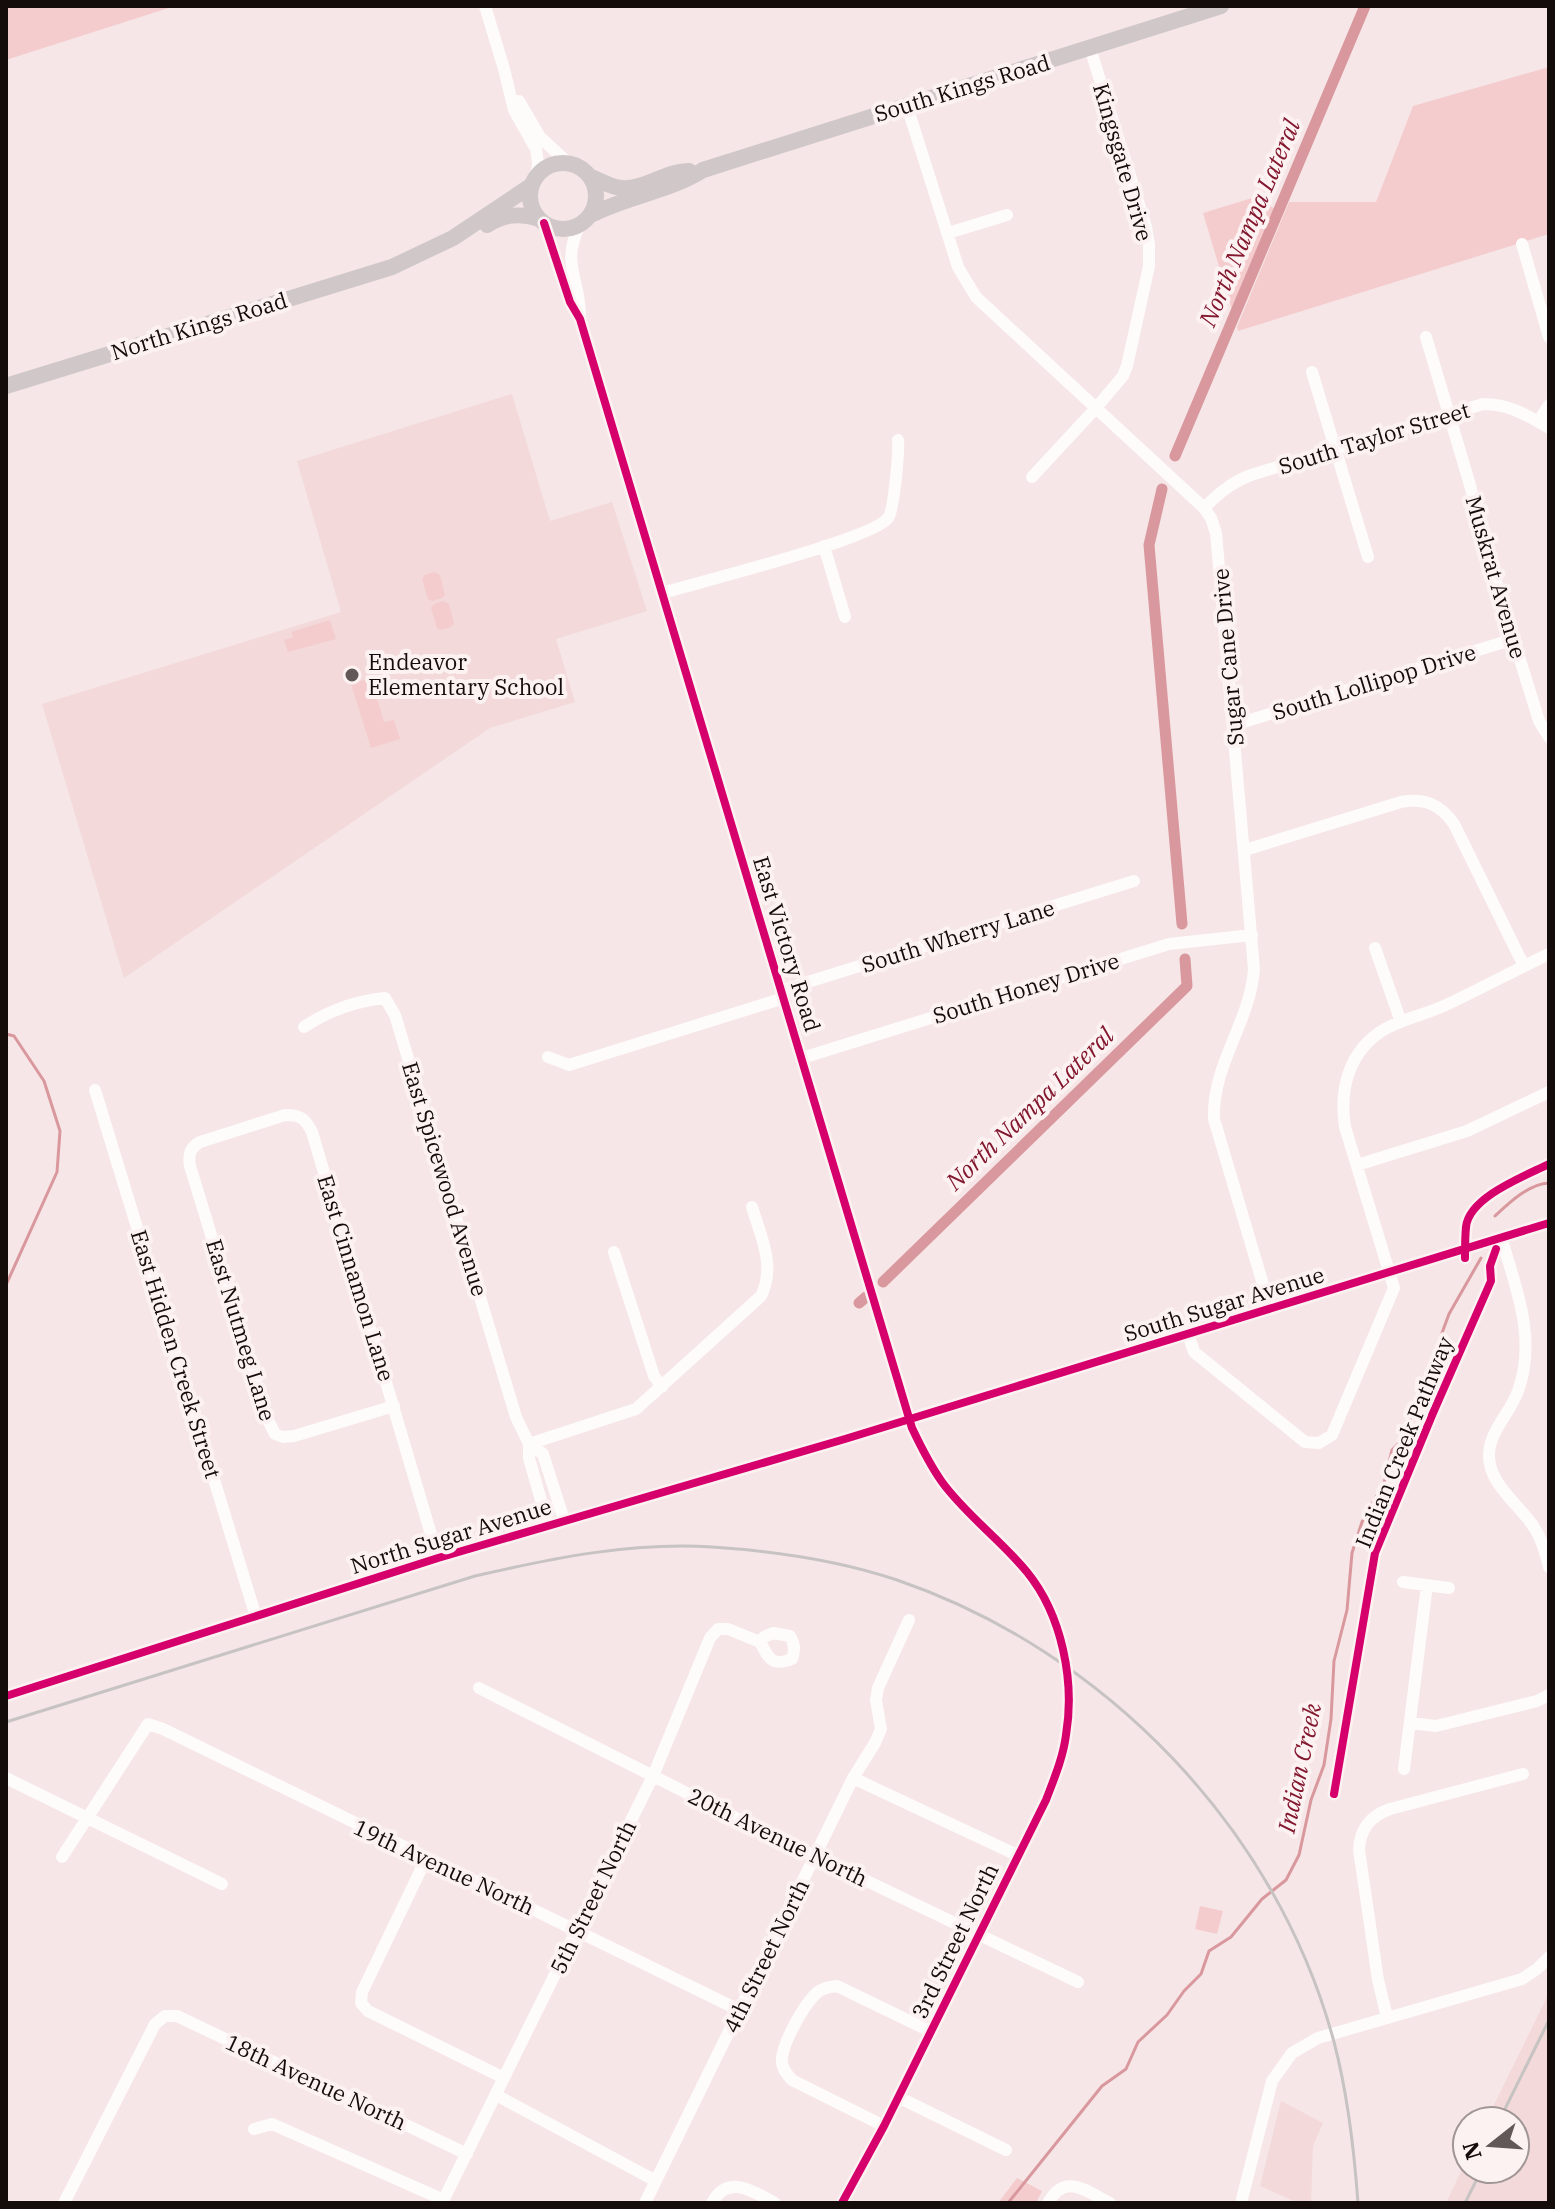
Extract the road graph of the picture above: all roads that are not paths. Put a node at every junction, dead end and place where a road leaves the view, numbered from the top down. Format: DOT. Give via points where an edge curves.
graph roads {
  1 [pos="485,6"];
  2 [pos="1210,8"];
  3 [pos="1090,48"];
  4 [pos="504,69"];
  5 [pos="907,106"];
  6 [pos="567,162"];
  7 [pos="703,170"];
  8 [pos="591,177"];
  9 [pos="534,181"];
  10 [pos="1007,215"];
  11 [pos="585,220"];
  12 [pos="542,221"];
  13 [pos="948,233"];
  14 [pos="1522,244"];
  15 [pos="392,267"];
  16 [pos="580,319"];
  17 [pos="1426,337"];
  18 [pos="1549,337"];
  19 [pos="1312,372"];
  20 [pos="6,386"];
  21 [pos="1549,405"];
  22 [pos="1096,408"];
  23 [pos="1449,414"];
  24 [pos="1544,425"];
  25 [pos="898,440"];
  26 [pos="1335,449"];
  27 [pos="1032,477"];
  28 [pos="1204,508"];
  29 [pos="824,546"];
  30 [pos="1368,557"];
  31 [pos="663,593"];
  32 [pos="845,617"];
  33 [pos="1514,639"];
  34 [pos="1234,725"];
  35 [pos="1549,737"];
  36 [pos="1245,850"];
  37 [pos="1134,881"];
  38 [pos="1252,935"];
  39 [pos="1375,948"];
  40 [pos="1549,954"];
  41 [pos="1524,966"];
  42 [pos="783,994"];
  43 [pos="1401,1022"];
  44 [pos="304,1027"];
  45 [pos="548,1057"];
  46 [pos="802,1058"];
  47 [pos="95,1090"];
  48 [pos="1549,1092"];
  49 [pos="190,1151"];
  50 [pos="1357,1165"];
  51 [pos="752,1207"];
  52 [pos="1549,1223"];
  53 [pos="1501,1237"];
  54 [pos="614,1252"];
  55 [pos="1389,1271"];
  56 [pos="1270,1308"];
  57 [pos="1188,1334"];
  58 [pos="662,1387"];
  59 [pos="394,1406"];
  60 [pos="910,1419"];
  61 [pos="529,1444"];
  62 [pos="564,1520"];
  63 [pos="548,1525"];
  64 [pos="438,1558"];
  65 [pos="1549,1567"];
  66 [pos="1403,1582"];
  67 [pos="1427,1585"];
  68 [pos="1449,1588"];
  69 [pos="256,1617"];
  70 [pos="909,1620"];
  71 [pos="1061,1640"];
  72 [pos="760,1642"];
  73 [pos="479,1688"];
  74 [pos="1549,1695"];
  75 [pos="6,1696"];
  76 [pos="1410,1723"];
  77 [pos="1404,1769"];
  78 [pos="1523,1774"];
  79 [pos="653,1776"];
  80 [pos="6,1778"];
  81 [pos="853,1778"];
  82 [pos="87,1818"];
  83 [pos="1017,1855"];
  84 [pos="815,1856"];
  85 [pos="62,1857"];
  86 [pos="426,1859"];
  87 [pos="222,1884"];
  88 [pos="577,1930"];
  89 [pos="978,1934"];
  90 [pos="1549,1957"];
  91 [pos="1078,1982"];
  92 [pos="739,2010"];
  93 [pos="1387,2017"];
  94 [pos="930,2031"];
  95 [pos="504,2078"];
  96 [pos="496,2095"];
  97 [pos="898,2097"];
  98 [pos="884,2126"];
  99 [pos="254,2129"];
  100 [pos="1006,2150"];
  101 [pos="467,2154"];
  102 [pos="656,2181"];
  103 [pos="443,2202"];
  104 [pos="64,2203"];
  105 [pos="645,2203"];
  106 [pos="712,2203"];
  107 [pos="775,2203"];
  108 [pos="842,2203"];
  109 [pos="1048,2203"];
  110 [pos="1110,2203"];
  111 [pos="1241,2203"];
  1 -- 4 [label="street"];
  2 -- 3 [label="main road, South Kings Road"];
  3 -- 5 [label="main road, South Kings Road"];
  3 -- 22 [label="street, Kingsgate Drive" via="1149,244 1127,366"];
  4 -- 6 [label="street" via="531,124"];
  4 -- 9 [label="street" via="514,110 536,149"];
  5 -- 7 [label="main road, South Kings Road"];
  5 -- 13 [label="street, Sugar Cane Drive"];
  6 -- 8 [label="main road"];
  6 -- 9 [label="main road" via="549,166"];
  7 -- 8 [label="main road, South Kings Road" via="628,188"];
  7 -- 11 [label="main road, South Kings Road"];
  8 -- 11 [label="main road" via="597,197"];
  9 -- 12 [label="main road" via="531,203"];
  9 -- 15 [label="main road, North Kings Road" via="453,238"];
  10 -- 13 [label="street"];
  11 -- 12 [label="main road" via="561,229"];
  11 -- 16 [label="street, East Victory Road" via="570,250"];
  12 -- 15 [label="main road, North Kings Road" via="506,216 443,254"];
  12 -- 16 [label="street, East Victory Road"];
  13 -- 22 [label="street, Sugar Cane Drive" via="958,267 976,297"];
  14 -- 18 [label="street"];
  15 -- 20 [label="main road, North Kings Road"];
  16 -- 31 [label="street, East Victory Road"];
  17 -- 23 [label="street, Muskrat Avenue"];
  19 -- 26 [label="street"];
  21 -- 24 [label="street"];
  22 -- 27 [label="street, Kingsgate Drive"];
  22 -- 28 [label="street, Sugar Cane Drive"];
  23 -- 24 [label="street, South Taylor Street" via="1498,404"];
  23 -- 26 [label="street, South Taylor Street"];
  23 -- 33 [label="street, Muskrat Avenue"];
  25 -- 29 [label="street" via="887,521"];
  26 -- 28 [label="street, South Taylor Street" via="1235,481"];
  26 -- 30 [label="street"];
  28 -- 34 [label="street, Sugar Cane Drive" via="1219,550"];
  29 -- 31 [label="street"];
  29 -- 32 [label="street"];
  31 -- 42 [label="street, East Victory Road"];
  33 -- 34 [label="street, South Lollipop Drive"];
  33 -- 35 [label="street, Muskrat Avenue" via="1539,721"];
  34 -- 36 [label="street, Sugar Cane Drive"];
  36 -- 38 [label="street, Sugar Cane Drive"];
  36 -- 41 [label="street" via="1401,802 1415,799 1436,805 1454,824"];
  37 -- 42 [label="street, South Wherry Lane"];
  38 -- 46 [label="street, South Honey Drive" via="1169,944"];
  38 -- 56 [label="street, Sugar Cane Drive" via="1253,989 1216,1084 1214,1119"];
  39 -- 43 [label="street"];
  40 -- 41 [label="street"];
  41 -- 43 [label="street"];
  42 -- 45 [label="street, South Wherry Lane" via="569,1065"];
  42 -- 46 [label="street, East Victory Road"];
  43 -- 50 [label="street" via="1361,1051 1344,1087 1345,1127"];
  44 -- 61 [label="street, East Spicewood Avenue" via="367,1000 385,998 395,1015 516,1417"];
  46 -- 60 [label="street, East Victory Road"];
  47 -- 69 [label="street, East Hidden Creek Street"];
  48 -- 50 [label="street" via="1476,1127"];
  49 -- 59 [label="street, East Nutmeg Lane" via="190,1166 275,1434 294,1436"];
  49 -- 59 [label="street, East Cinnamon Lane" via="200,1142 285,1115 307,1121"];
  50 -- 55 [label="street"];
  51 -- 58 [label="street" via="769,1267 761,1296"];
  52 -- 53 [label="street, South Sugar Avenue"];
  53 -- 55 [label="street, South Sugar Avenue"];
  53 -- 65 [label="street" via="1523,1313 1526,1358 1517,1393 1488,1455 1497,1482 1539,1536"];
  54 -- 58 [label="street"];
  55 -- 56 [label="street, South Sugar Avenue"];
  55 -- 57 [label="street" via="1394,1288 1332,1435 1319,1443 1305,1442 1194,1352"];
  56 -- 57 [label="street, South Sugar Avenue"];
  57 -- 60 [label="street, South Sugar Avenue"];
  58 -- 61 [label="street" via="636,1409"];
  59 -- 64 [label="street, East Cinnamon Lane"];
  60 -- 62 [label="street, North Sugar Avenue"];
  60 -- 71 [label="street, East Victory Road" via="943,1483 1028,1573"];
  61 -- 62 [label="street, East Spicewood Avenue" via="543,1454"];
  61 -- 63 [label="street, East Spicewood Avenue"];
  62 -- 63 [label="street, North Sugar Avenue"];
  63 -- 64 [label="street, North Sugar Avenue"];
  64 -- 69 [label="street, North Sugar Avenue"];
  66 -- 67 [label="street"];
  67 -- 68 [label="street"];
  67 -- 76 [label="street"];
  69 -- 75 [label="street, North Sugar Avenue"];
  70 -- 81 [label="street, 4th Street North" via="878,1688 881,1729"];
  71 -- 83 [label="street, 3rd Street North" via="1068,1686 1062,1755"];
  72 -- 79 [label="street, 5th Street North" via="728,1629 718,1629 710,1638"];
  73 -- 79 [label="street, 20th Avenue North"];
  74 -- 76 [label="street" via="1436,1726"];
  76 -- 77 [label="street"];
  78 -- 93 [label="street" via="1390,1809 1364,1828 1359,1850"];
  79 -- 84 [label="street, 20th Avenue North"];
  79 -- 88 [label="street, 5th Street North"];
  80 -- 82 [label="street"];
  81 -- 83 [label="street"];
  81 -- 84 [label="street, 4th Street North"];
  82 -- 85 [label="street"];
  82 -- 86 [label="street, 19th Avenue North" via="148,1724"];
  82 -- 87 [label="street"];
  83 -- 89 [label="street, 3rd Street North"];
  84 -- 89 [label="street, 20th Avenue North"];
  84 -- 92 [label="street, 4th Street North"];
  86 -- 88 [label="street, 19th Avenue North"];
  86 -- 95 [label="street" via="361,2003"];
  88 -- 92 [label="street, 19th Avenue North"];
  88 -- 95 [label="street, 5th Street North"];
  89 -- 91 [label="street, 20th Avenue North"];
  89 -- 94 [label="street, 3rd Street North"];
  90 -- 93 [label="street" via="1522,1979"];
  92 -- 102 [label="street, 4th Street North"];
  93 -- 111 [label="street" via="1318,2038 1292,2053 1272,2081"];
  94 -- 97 [label="street, 3rd Street North"];
  94 -- 98 [label="street" via="837,1986 815,1994 787,2041 783,2069 792,2080"];
  95 -- 96 [label="street, 5th Street North"];
  96 -- 101 [label="street, 5th Street North"];
  96 -- 102 [label="street"];
  97 -- 98 [label="street, 3rd Street North"];
  97 -- 100 [label="street"];
  98 -- 108 [label="street, 3rd Street North"];
  99 -- 103 [label="street" via="272,2124"];
  101 -- 103 [label="street, 5th Street North"];
  101 -- 104 [label="street, 18th Avenue North" via="177,2016 165,2016 155,2024"];
  102 -- 105 [label="street, 4th Street North"];
  106 -- 107 [label="street" via="716,2195 739,2186"];
  109 -- 110 [label="street" via="1054,2193 1071,2185"];
}
